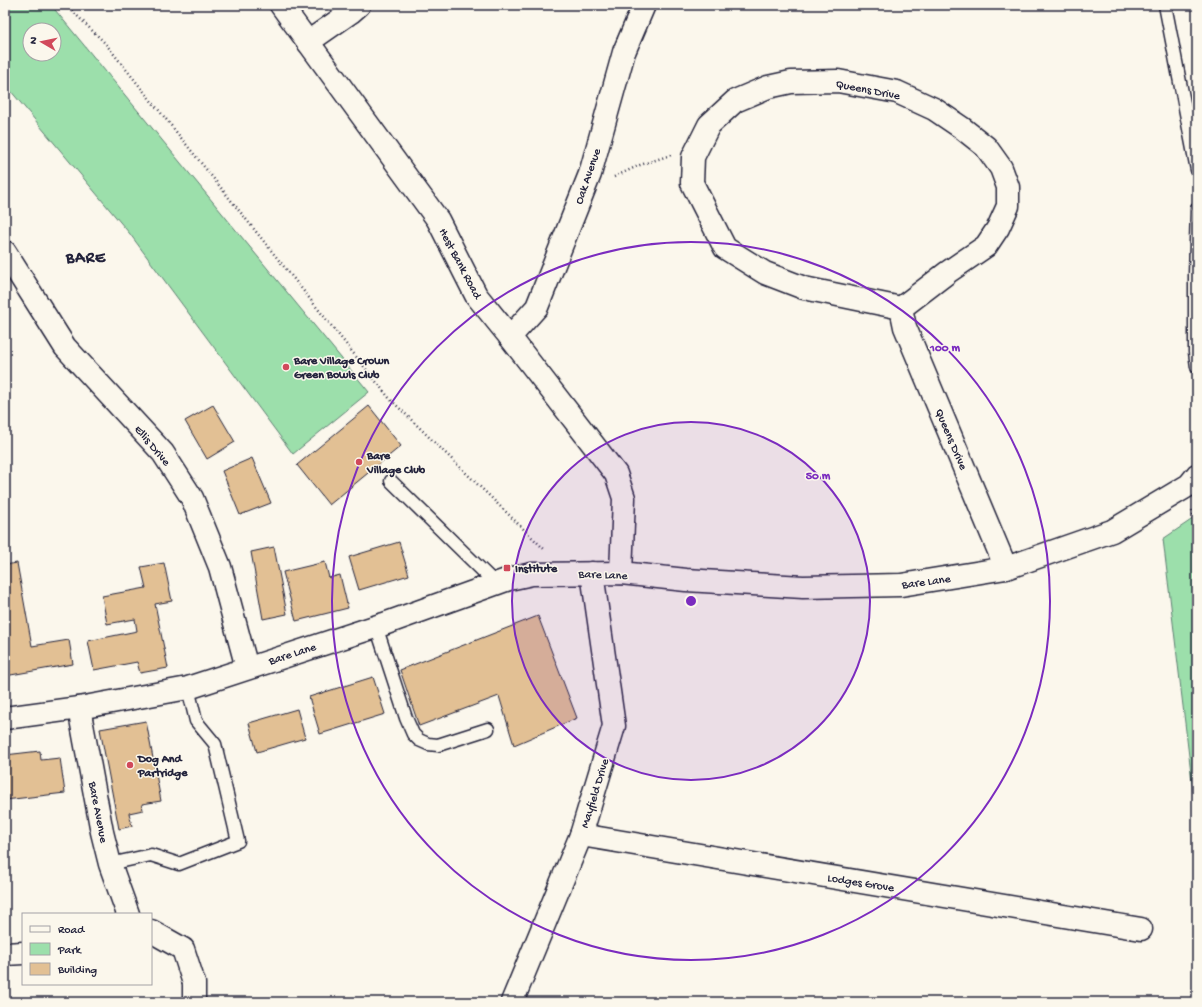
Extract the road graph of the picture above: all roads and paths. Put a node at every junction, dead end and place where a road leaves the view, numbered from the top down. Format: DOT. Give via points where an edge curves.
graph roads {
  1 [pos="66,5"];
  2 [pos="281,5"];
  3 [pos="359,5"];
  4 [pos="644,5"];
  5 [pos="1165,5"];
  6 [pos="308,42"];
  7 [pos="692,157"];
  8 [pos="1197,170"];
  9 [pos="590,174"];
  10 [pos="1197,209"];
  11 [pos="5,252"];
  12 [pos="901,308"];
  13 [pos="510,337"];
  14 [pos="1197,367"];
  15 [pos="1193,480"];
  16 [pos="391,481"];
  17 [pos="1197,542"];
  18 [pos="1006,568"];
  19 [pos="568,573"];
  20 [pos="592,573"];
  21 [pos="621,573"];
  22 [pos="496,584"];
  23 [pos="376,626"];
  24 [pos="247,668"];
  25 [pos="188,688"];
  26 [pos="79,708"];
  27 [pos="5,718"];
  28 [pos="488,729"];
  29 [pos="581,835"];
  30 [pos="110,864"];
  31 [pos="128,913"];
  32 [pos="1141,929"];
  33 [pos="152,932"];
  34 [pos="22,953"];
  35 [pos="5,954"];
  36 [pos="194,1002"];
  37 [pos="512,1002"];
  1 -- 19 [label="path" via="105,43 390,399"];
  2 -- 6 [label="street, Hest Bank Road"];
  3 -- 6 [label="street"];
  4 -- 9 [label="street, Oak Avenue" via="624,52"];
  5 -- 8 [label="lane"];
  6 -- 13 [label="street, Hest Bank Road" via="438,220 476,295"];
  7 -- 9 [label="path" via="676,153 607,180"];
  7 -- 12 [label="street, Queens Drive" via="692,183 725,248 765,273 804,288"];
  7 -- 12 [label="street, Queens Drive" via="708,125 735,101 768,86 791,82 838,81 897,92 934,109 962,128 986,147 1001,168 1008,188 1008,206 986,246"];
  9 -- 13 [label="street, Oak Avenue" via="537,308"];
  10 -- 14 [label="lane"];
  11 -- 24 [label="street, Ellis Drive" via="65,347 163,453 192,498 220,567"];
  12 -- 18 [label="street, Queens Drive" via="905,327"];
  13 -- 21 [label="street, Hest Bank Road" via="616,474 624,498"];
  15 -- 17 [label="path"];
  15 -- 18 [label="street, Bare Lane" via="1112,531"];
  16 -- 22 [label="lane"];
  18 -- 21 [label="street, Bare Lane" via="901,585 803,587"];
  19 -- 20 [label="street, Bare Lane"];
  19 -- 22 [label="street, Bare Lane" via="532,574"];
  20 -- 21 [label="street, Bare Lane"];
  20 -- 29 [label="street, Mayfield Drive" via="614,726"];
  22 -- 23 [label="street, Bare Lane"];
  23 -- 24 [label="street, Bare Lane"];
  23 -- 28 [label="lane" via="406,718 413,734 419,740 438,745"];
  24 -- 25 [label="street, Bare Lane"];
  25 -- 26 [label="street, Bare Lane"];
  25 -- 30 [label="lane" via="196,721 215,744 238,841 179,864 151,855"];
  26 -- 27 [label="street, Bare Lane"];
  26 -- 30 [label="street, Bare Avenue"];
  29 -- 32 [label="street, Lodges Grove"];
  29 -- 37 [label="street, Mayfield Drive"];
  30 -- 31 [label="street, Bare Avenue"];
  33 -- 36 [label="street" via="183,950 194,983"];
  34 -- 35 [label="street"];
}
